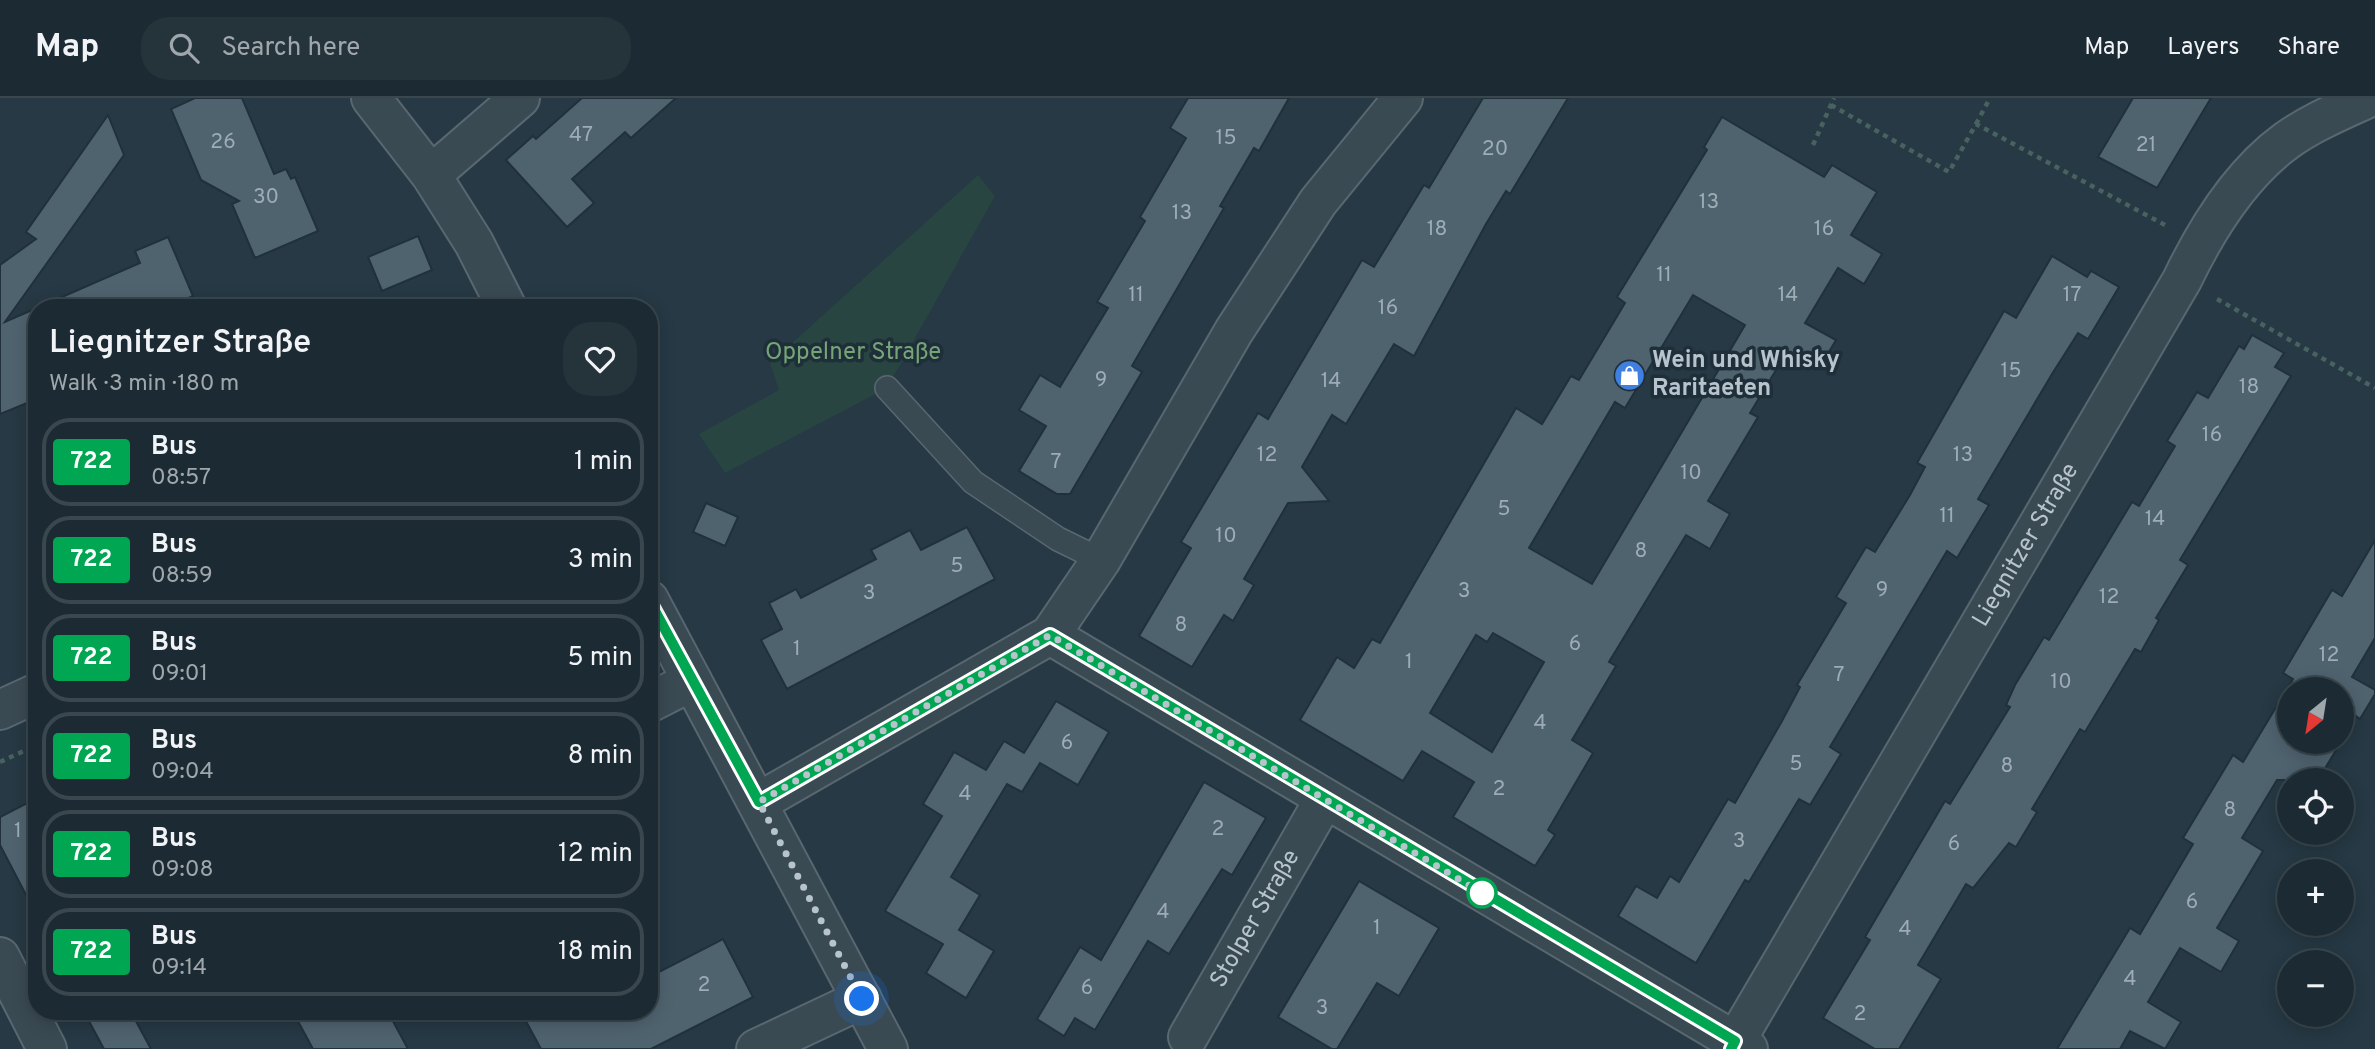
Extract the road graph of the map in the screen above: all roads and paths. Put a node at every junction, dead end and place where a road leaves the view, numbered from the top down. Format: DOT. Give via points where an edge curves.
graph roads {
  1 [pos="371,98"];
  2 [pos="520,98"];
  3 [pos="1403,98"];
  4 [pos="1834,98"];
  5 [pos="1990,98"];
  6 [pos="2368,98"];
  7 [pos="1831,105"];
  8 [pos="1976,124"];
  9 [pos="1813,145"];
  10 [pos="431,175"];
  11 [pos="2200,243"];
  12 [pos="2182,279"];
  13 [pos="502,299"];
  14 [pos="887,388"];
  15 [pos="2375,388"];
  16 [pos="1101,560"];
  17 [pos="658,617"];
  18 [pos="1050,635"];
  19 [pos="692,681"];
  20 [pos="28,697"];
  21 [pos="658,698"];
  22 [pos="0,710"];
  23 [pos="28,749"];
  24 [pos="0,762"];
  25 [pos="1324,800"];
  26 [pos="759,802"];
  27 [pos="0,957"];
  28 [pos="862,999"];
  29 [pos="28,1012"];
  30 [pos="32,1020"];
  31 [pos="1188,1037"];
  32 [pos="1738,1046"];
  33 [pos="47,1049"];
  34 [pos="756,1049"];
  35 [pos="888,1049"];
  1 -- 10 [label="street"];
  2 -- 10 [label="street"];
  3 -- 16 [label="street" via="1318,202 1234,331"];
  4 -- 7 [label="path"];
  5 -- 8 [label="path"];
  6 -- 11 [label="street, Liegnitzer Straße" via="2285,142 2248,179"];
  7 -- 8 [label="path" via="1949,172"];
  7 -- 9 [label="path"];
  8 -- 11 [label="path"];
  10 -- 13 [label="street"];
  11 -- 12 [label="street, Liegnitzer Straße"];
  12 -- 15 [label="path"];
  12 -- 32 [label="street, Liegnitzer Straße"];
  14 -- 16 [label="lane" via="972,482 1058,539"];
  16 -- 18 [label="street"];
  17 -- 19 [label="street"];
  18 -- 25 [label="street"];
  18 -- 26 [label="street"];
  19 -- 21 [label="street"];
  19 -- 26 [label="street"];
  20 -- 22 [label="street"];
  23 -- 24 [label="path"];
  25 -- 31 [label="street, Stolper Straße"];
  25 -- 32 [label="street"];
  26 -- 28 [label="street"];
  27 -- 29 [label="street"];
  28 -- 34 [label="street"];
  28 -- 35 [label="street"];
  30 -- 33 [label="street"];
}
